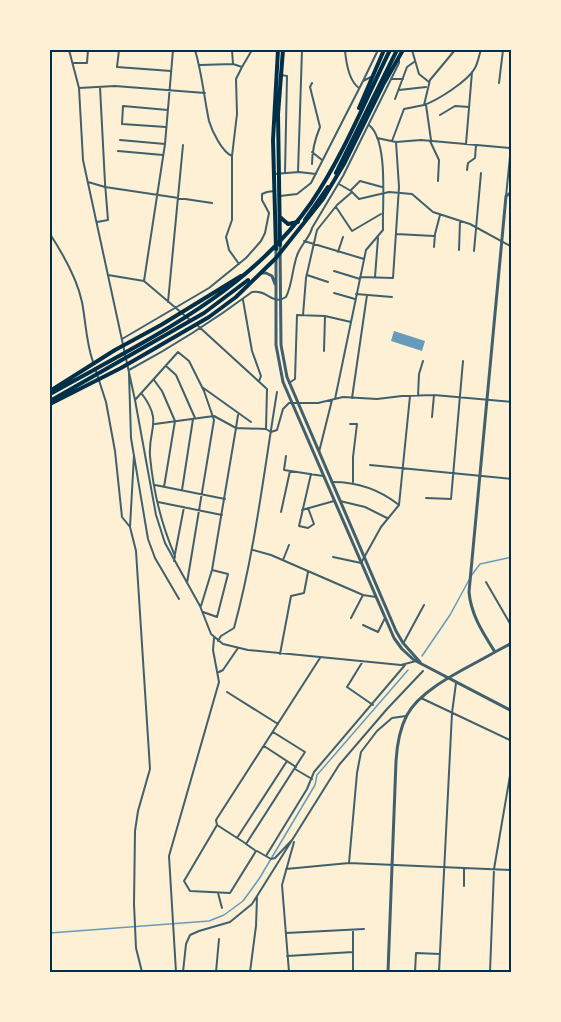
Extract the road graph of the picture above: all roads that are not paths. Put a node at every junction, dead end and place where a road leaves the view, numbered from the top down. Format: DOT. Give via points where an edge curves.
graph roads {
  1 [pos="69,50"];
  2 [pos="88,50"];
  3 [pos="119,50"];
  4 [pos="153,50"];
  5 [pos="173,50"];
  6 [pos="195,50"];
  7 [pos="232,50"];
  8 [pos="252,50"];
  9 [pos="278,50"];
  10 [pos="283,50"];
  11 [pos="302,50"];
  12 [pos="345,50"];
  13 [pos="378,50"];
  14 [pos="384,50"];
  15 [pos="390,50"];
  16 [pos="397,50"];
  17 [pos="403,50"];
  18 [pos="412,50"];
  19 [pos="455,50"];
  20 [pos="480,50"];
  21 [pos="503,50"];
  22 [pos="399,56"];
  23 [pos="414,62"];
  24 [pos="72,63"];
  25 [pos="233,64"];
  26 [pos="200,65"];
  27 [pos="242,67"];
  28 [pos="171,71"];
  29 [pos="472,72"];
  30 [pos="281,75"];
  31 [pos="373,76"];
  32 [pos="391,79"];
  33 [pos="403,80"];
  34 [pos="363,81"];
  35 [pos="429,82"];
  36 [pos="312,83"];
  37 [pos="499,83"];
  38 [pos="100,87"];
  39 [pos="427,87"];
  40 [pos="79,88"];
  41 [pos="359,88"];
  42 [pos="399,90"];
  43 [pos="169,91"];
  44 [pos="206,93"];
  45 [pos="395,99"];
  46 [pos="425,105"];
  47 [pos="469,107"];
  48 [pos="168,110"];
  49 [pos="440,115"];
  50 [pos="369,125"];
  51 [pos="166,127"];
  52 [pos="278,132"];
  53 [pos="286,132"];
  54 [pos="512,137"];
  55 [pos="377,138"];
  56 [pos="120,140"];
  57 [pos="392,141"];
  58 [pos="431,141"];
  59 [pos="396,142"];
  60 [pos="165,144"];
  61 [pos="466,144"];
  62 [pos="476,145"];
  63 [pos="183,146"];
  64 [pos="510,148"];
  65 [pos="118,151"];
  66 [pos="312,152"];
  67 [pos="163,155"];
  68 [pos="232,156"];
  69 [pos="323,160"];
  70 [pos="312,164"];
  71 [pos="467,170"];
  72 [pos="298,172"];
  73 [pos="481,173"];
  74 [pos="274,174"];
  75 [pos="283,174"];
  76 [pos="316,174"];
  77 [pos="438,181"];
  78 [pos="88,182"];
  79 [pos="339,184"];
  80 [pos="105,187"];
  81 [pos="382,187"];
  82 [pos="274,191"];
  83 [pos="351,191"];
  84 [pos="512,192"];
  85 [pos="382,193"];
  86 [pos="399,193"];
  87 [pos="157,194"];
  88 [pos="280,196"];
  89 [pos="506,196"];
  90 [pos="178,197"];
  91 [pos="330,198"];
  92 [pos="323,199"];
  93 [pos="212,203"];
  94 [pos="337,206"];
  95 [pos="382,213"];
  96 [pos="440,214"];
  97 [pos="279,216"];
  98 [pos="460,220"];
  99 [pos="97,222"];
  100 [pos="298,222"];
  101 [pos="476,227"];
  102 [pos="50,234"];
  103 [pos="396,234"];
  104 [pos="379,235"];
  105 [pos="435,236"];
  106 [pos="343,237"];
  107 [pos="304,241"];
  108 [pos="503,242"];
  109 [pos="315,245"];
  110 [pos="278,247"];
  111 [pos="434,247"];
  112 [pos="512,247"];
  113 [pos="459,250"];
  114 [pos="474,251"];
  115 [pos="338,252"];
  116 [pos="280,254"];
  117 [pos="276,258"];
  118 [pos="364,259"];
  119 [pos="239,264"];
  120 [pos="334,271"];
  121 [pos="259,274"];
  122 [pos="108,275"];
  123 [pos="307,275"];
  124 [pos="375,277"];
  125 [pos="360,278"];
  126 [pos="144,281"];
  127 [pos="328,282"];
  128 [pos="276,285"];
  129 [pos="334,292"];
  130 [pos="356,294"];
  131 [pos="367,295"];
  132 [pos="393,297"];
  133 [pos="355,299"];
  134 [pos="243,300"];
  135 [pos="275,301"];
  136 [pos="281,301"];
  137 [pos="168,302"];
  138 [pos="175,309"];
  139 [pos="303,315"];
  140 [pos="325,316"];
  141 [pos="351,322"];
  142 [pos="201,328"];
  143 [pos="122,339"];
  144 [pos="324,351"];
  145 [pos="423,361"];
  146 [pos="463,361"];
  147 [pos="166,366"];
  148 [pos="129,371"];
  149 [pos="154,380"];
  150 [pos="259,381"];
  151 [pos="289,383"];
  152 [pos="202,387"];
  153 [pos="277,392"];
  154 [pos="50,393"];
  155 [pos="142,394"];
  156 [pos="434,395"];
  157 [pos="410,396"];
  158 [pos="418,396"];
  159 [pos="460,397"];
  160 [pos="352,398"];
  161 [pos="333,399"];
  162 [pos="488,399"];
  163 [pos="135,400"];
  164 [pos="50,402"];
  165 [pos="297,402"];
  166 [pos="512,402"];
  167 [pos="291,403"];
  168 [pos="239,413"];
  169 [pos="214,416"];
  170 [pos="432,417"];
  171 [pos="194,419"];
  172 [pos="175,421"];
  173 [pos="251,422"];
  174 [pos="155,424"];
  175 [pos="350,424"];
  176 [pos="236,428"];
  177 [pos="266,429"];
  178 [pos="271,432"];
  179 [pos="319,453"];
  180 [pos="134,455"];
  181 [pos="286,456"];
  182 [pos="370,465"];
  183 [pos="402,468"];
  184 [pos="290,471"];
  185 [pos="453,472"];
  186 [pos="311,474"];
  187 [pos="480,475"];
  188 [pos="323,476"];
  189 [pos="512,479"];
  190 [pos="331,482"];
  191 [pos="353,483"];
  192 [pos="155,485"];
  193 [pos="164,487"];
  194 [pos="182,490"];
  195 [pos="201,494"];
  196 [pos="426,498"];
  197 [pos="225,499"];
  198 [pos="334,501"];
  199 [pos="340,501"];
  200 [pos="158,502"];
  201 [pos="399,505"];
  202 [pos="184,507"];
  203 [pos="308,508"];
  204 [pos="199,510"];
  205 [pos="302,510"];
  206 [pos="281,512"];
  207 [pos="222,515"];
  208 [pos="388,519"];
  209 [pos="130,526"];
  210 [pos="289,545"];
  211 [pos="253,550"];
  212 [pos="175,556"];
  213 [pos="333,557"];
  214 [pos="364,558"];
  215 [pos="283,560"];
  216 [pos="174,561"];
  217 [pos="361,563"];
  218 [pos="212,570"];
  219 [pos="308,572"];
  220 [pos="486,582"];
  221 [pos="187,583"];
  222 [pos="363,595"];
  223 [pos="376,597"];
  224 [pos="179,599"];
  225 [pos="424,604"];
  226 [pos="200,606"];
  227 [pos="203,612"];
  228 [pos="351,618"];
  229 [pos="385,618"];
  230 [pos="363,625"];
  231 [pos="512,627"];
  232 [pos="214,638"];
  233 [pos="218,641"];
  234 [pos="403,643"];
  235 [pos="512,643"];
  236 [pos="238,648"];
  237 [pos="495,652"];
  238 [pos="280,654"];
  239 [pos="320,658"];
  240 [pos="363,661"];
  241 [pos="416,661"];
  242 [pos="405,665"];
  243 [pos="423,665"];
  244 [pos="423,671"];
  245 [pos="219,672"];
  246 [pos="449,679"];
  247 [pos="456,683"];
  248 [pos="227,692"];
  249 [pos="421,698"];
  250 [pos="373,705"];
  251 [pos="512,711"];
  252 [pos="452,712"];
  253 [pos="406,716"];
  254 [pos="278,724"];
  255 [pos="273,732"];
  256 [pos="512,741"];
  257 [pos="264,746"];
  258 [pos="286,761"];
  259 [pos="512,764"];
  260 [pos="296,768"];
  261 [pos="312,779"];
  262 [pos="217,825"];
  263 [pos="237,838"];
  264 [pos="294,839"];
  265 [pos="246,844"];
  266 [pos="256,851"];
  267 [pos="266,856"];
  268 [pos="349,863"];
  269 [pos="392,865"];
  270 [pos="444,867"];
  271 [pos="464,868"];
  272 [pos="285,869"];
  273 [pos="494,869"];
  274 [pos="512,870"];
  275 [pos="464,886"];
  276 [pos="218,893"];
  277 [pos="257,897"];
  278 [pos="222,908"];
  279 [pos="364,929"];
  280 [pos="353,930"];
  281 [pos="285,933"];
  282 [pos="219,939"];
  283 [pos="353,952"];
  284 [pos="440,954"];
  285 [pos="287,956"];
  286 [pos="142,972"];
  287 [pos="176,972"];
  288 [pos="183,972"];
  289 [pos="216,972"];
  290 [pos="250,972"];
  291 [pos="289,972"];
  292 [pos="353,972"];
  293 [pos="388,972"];
  294 [pos="434,972"];
  295 [pos="439,972"];
  296 [pos="490,972"];
  1 -- 24 [label="street"];
  2 -- 24 [label="street" via="87,63"];
  3 -- 28 [label="street" via="117,67"];
  4 -- 5 [label="street"];
  5 -- 28 [label="street"];
  6 -- 26 [label="street"];
  7 -- 25 [label="street"];
  8 -- 27 [label="street"];
  9 -- 74 [label="main road"];
  10 -- 30 [label="main road"];
  11 -- 72 [label="street"];
  12 -- 41 [label="street"];
  13 -- 34 [label="street"];
  14 -- 31 [label="main road"];
  15 -- 154 [label="main road" via="334,165 311,202 265,258 202,308"];
  16 -- 164 [label="main road" via="332,180 305,220 268,262 210,309"];
  17 -- 22 [label="main road"];
  18 -- 23 [label="street"];
  19 -- 35 [label="street"];
  20 -- 29 [label="street"];
  21 -- 37 [label="street"];
  22 -- 32 [label="street"];
  22 -- 92 [label="main road"];
  23 -- 33 [label="street" via="407,67"];
  23 -- 35 [label="street" via="418,74"];
  24 -- 40 [label="street"];
  25 -- 26 [label="street"];
  25 -- 27 [label="street"];
  26 -- 44 [label="street"];
  27 -- 68 [label="street" via="236,79"];
  28 -- 43 [label="street"];
  29 -- 46 [label="street"];
  29 -- 47 [label="street"];
  30 -- 52 [label="main road"];
  30 -- 53 [label="street" via="287,76"];
  31 -- 34 [label="street"];
  31 -- 100 [label="main road" via="325,183"];
  32 -- 33 [label="street"];
  32 -- 50 [label="street"];
  33 -- 42 [label="street"];
  34 -- 41 [label="street"];
  35 -- 39 [label="street"];
  36 -- 66 [label="street" via="320,127"];
  38 -- 40 [label="street"];
  38 -- 43 [label="street"];
  38 -- 80 [label="street"];
  39 -- 42 [label="street"];
  39 -- 46 [label="street"];
  40 -- 78 [label="street"];
  41 -- 69 [label="street"];
  42 -- 45 [label="street"];
  43 -- 44 [label="street"];
  43 -- 48 [label="street"];
  44 -- 68 [label="street" via="212,128"];
  46 -- 57 [label="street" via="404,109"];
  46 -- 58 [label="street"];
  47 -- 49 [label="street" via="455,106"];
  47 -- 61 [label="street"];
  48 -- 51 [label="street"];
  48 -- 51 [label="street" via="123,106 122,124"];
  50 -- 55 [label="street"];
  50 -- 79 [label="street"];
  51 -- 60 [label="street"];
  52 -- 53 [label="street"];
  52 -- 75 [label="main road"];
  53 -- 75 [label="street"];
  54 -- 64 [label="street"];
  55 -- 57 [label="street"];
  55 -- 81 [label="street" via="383,156"];
  56 -- 60 [label="street"];
  57 -- 59 [label="street"];
  58 -- 59 [label="street"];
  58 -- 61 [label="street"];
  58 -- 77 [label="street" via="439,160"];
  59 -- 86 [label="street"];
  60 -- 67 [label="street"];
  61 -- 62 [label="street"];
  62 -- 64 [label="street"];
  62 -- 71 [label="street" via="475,158 468,163"];
  63 -- 90 [label="street"];
  64 -- 89 [label="street"];
  65 -- 67 [label="street"];
  66 -- 69 [label="street"];
  66 -- 70 [label="street"];
  67 -- 87 [label="street"];
  68 -- 119 [label="street" via="232,220 226,237"];
  69 -- 76 [label="street"];
  72 -- 75 [label="street"];
  72 -- 76 [label="street"];
  73 -- 101 [label="street"];
  74 -- 75 [label="street"];
  74 -- 82 [label="main road"];
  75 -- 88 [label="main road"];
  76 -- 88 [label="street" via="303,191"];
  78 -- 80 [label="street"];
  78 -- 99 [label="street"];
  79 -- 83 [label="street"];
  79 -- 91 [label="street"];
  80 -- 87 [label="street"];
  80 -- 99 [label="street" via="108,220"];
  81 -- 83 [label="street" via="360,181"];
  81 -- 85 [label="street"];
  82 -- 110 [label="main road"];
  82 -- 119 [label="street" via="262,196 269,213 264,238"];
  83 -- 85 [label="street" via="359,200"];
  83 -- 94 [label="street"];
  84 -- 89 [label="street"];
  85 -- 86 [label="street"];
  85 -- 95 [label="street"];
  86 -- 96 [label="street" via="412,194 430,211"];
  86 -- 103 [label="street"];
  87 -- 90 [label="street"];
  87 -- 126 [label="street"];
  88 -- 97 [label="main road"];
  89 -- 108 [label="street"];
  90 -- 93 [label="street"];
  90 -- 137 [label="street"];
  91 -- 92 [label="street"];
  91 -- 94 [label="street"];
  91 -- 107 [label="street"];
  92 -- 116 [label="main road"];
  94 -- 95 [label="street" via="352,231"];
  94 -- 109 [label="street" via="317,230"];
  95 -- 104 [label="street" via="383,230"];
  96 -- 98 [label="street"];
  96 -- 105 [label="street"];
  97 -- 100 [label="main road" via="288,224"];
  97 -- 110 [label="main road"];
  98 -- 101 [label="street"];
  98 -- 113 [label="street"];
  99 -- 122 [label="street"];
  100 -- 110 [label="main road"];
  101 -- 108 [label="street"];
  101 -- 114 [label="street"];
  102 -- 209 [label="street" via="82,300 88,347 106,402 115,451 122,518"];
  103 -- 105 [label="street"];
  103 -- 124 [label="street" via="393,278"];
  104 -- 118 [label="street"];
  104 -- 124 [label="street"];
  105 -- 111 [label="street"];
  106 -- 115 [label="street"];
  107 -- 109 [label="street"];
  107 -- 136 [label="street" via="294,264 289,292"];
  108 -- 112 [label="street"];
  108 -- 162 [label="street"];
  109 -- 115 [label="street"];
  109 -- 123 [label="street"];
  110 -- 116 [label="street"];
  110 -- 117 [label="street"];
  110 -- 154 [label="main road" via="253,270"];
  115 -- 118 [label="street"];
  116 -- 117 [label="main road"];
  116 -- 136 [label="street"];
  117 -- 121 [label="main road"];
  117 -- 128 [label="street"];
  118 -- 125 [label="street"];
  119 -- 138 [label="street"];
  120 -- 125 [label="street"];
  121 -- 128 [label="street" via="272,276"];
  121 -- 164 [label="main road" via="209,317"];
  122 -- 126 [label="street"];
  122 -- 143 [label="street"];
  123 -- 127 [label="street"];
  123 -- 139 [label="street"];
  124 -- 125 [label="street"];
  125 -- 130 [label="street"];
  126 -- 137 [label="street"];
  128 -- 135 [label="street"];
  129 -- 133 [label="street"];
  130 -- 131 [label="street"];
  130 -- 133 [label="street"];
  131 -- 132 [label="street"];
  131 -- 160 [label="street"];
  133 -- 141 [label="street"];
  134 -- 135 [label="street" via="256,291"];
  134 -- 142 [label="street"];
  134 -- 150 [label="street"];
  135 -- 136 [label="street"];
  135 -- 167 [label="street" via="278,360"];
  136 -- 151 [label="street" via="283,359"];
  137 -- 138 [label="street"];
  138 -- 142 [label="street"];
  138 -- 143 [label="street"];
  139 -- 140 [label="street"];
  139 -- 151 [label="street" via="297,315 294,379"];
  140 -- 141 [label="street"];
  140 -- 144 [label="street"];
  141 -- 161 [label="street"];
  142 -- 148 [label="street"];
  142 -- 150 [label="street"];
  143 -- 148 [label="street"];
  145 -- 158 [label="street"];
  146 -- 159 [label="street"];
  147 -- 149 [label="street"];
  147 -- 152 [label="street" via="178,352 189,361"];
  147 -- 171 [label="street" via="176,375"];
  148 -- 163 [label="street"];
  148 -- 180 [label="street"];
  149 -- 155 [label="street"];
  149 -- 172 [label="street"];
  150 -- 177 [label="street" via="268,391"];
  151 -- 165 [label="street"];
  152 -- 168 [label="street"];
  152 -- 169 [label="street"];
  153 -- 178 [label="street"];
  155 -- 163 [label="street"];
  155 -- 174 [label="street" via="152,409"];
  156 -- 158 [label="street"];
  156 -- 159 [label="street"];
  156 -- 170 [label="street"];
  157 -- 158 [label="street"];
  157 -- 160 [label="street"];
  157 -- 183 [label="street"];
  159 -- 162 [label="street"];
  159 -- 185 [label="street"];
  160 -- 161 [label="street"];
  161 -- 165 [label="street"];
  161 -- 179 [label="street"];
  162 -- 166 [label="street"];
  162 -- 187 [label="street"];
  163 -- 216 [label="street" via="156,515"];
  165 -- 167 [label="street"];
  165 -- 179 [label="street"];
  167 -- 178 [label="street" via="284,407 277,430"];
  167 -- 188 [label="street"];
  168 -- 173 [label="street"];
  168 -- 176 [label="street"];
  169 -- 171 [label="street"];
  169 -- 176 [label="street"];
  169 -- 195 [label="street"];
  171 -- 172 [label="street"];
  171 -- 194 [label="street"];
  172 -- 174 [label="street"];
  172 -- 193 [label="street"];
  174 -- 192 [label="street" via="150,454"];
  175 -- 191 [label="street" via="357,424"];
  176 -- 177 [label="street"];
  176 -- 197 [label="street"];
  177 -- 178 [label="street"];
  178 -- 211 [label="street"];
  179 -- 190 [label="street"];
  180 -- 209 [label="street"];
  180 -- 224 [label="street" via="151,549"];
  181 -- 184 [label="street" via="284,470"];
  182 -- 183 [label="street"];
  183 -- 185 [label="street"];
  183 -- 201 [label="street"];
  184 -- 186 [label="street"];
  184 -- 206 [label="street"];
  185 -- 187 [label="street"];
  185 -- 196 [label="street" via="451,499"];
  186 -- 188 [label="street"];
  186 -- 205 [label="street"];
  187 -- 189 [label="street"];
  187 -- 237 [label="street" via="469,597 474,617"];
  188 -- 198 [label="street"];
  190 -- 191 [label="street"];
  190 -- 199 [label="street"];
  191 -- 201 [label="street"];
  192 -- 193 [label="street"];
  192 -- 200 [label="street"];
  193 -- 194 [label="street"];
  194 -- 195 [label="street"];
  195 -- 197 [label="street"];
  195 -- 204 [label="street"];
  197 -- 207 [label="street"];
  198 -- 203 [label="street"];
  198 -- 217 [label="street"];
  199 -- 208 [label="street" via="365,507"];
  199 -- 214 [label="street"];
  200 -- 202 [label="street"];
  200 -- 212 [label="street"];
  201 -- 208 [label="street"];
  202 -- 204 [label="street"];
  202 -- 212 [label="street"];
  203 -- 205 [label="street"];
  203 -- 205 [label="street" via="314,524 308,528 299,526"];
  204 -- 207 [label="street"];
  204 -- 221 [label="street"];
  207 -- 218 [label="street"];
  208 -- 214 [label="street"];
  209 -- 286 [label="street" via="136,551 150,769 136,821 134,913"];
  210 -- 215 [label="street"];
  211 -- 215 [label="street"];
  211 -- 233 [label="street" via="234,628"];
  212 -- 216 [label="street"];
  213 -- 217 [label="street"];
  214 -- 217 [label="street"];
  214 -- 234 [label="street"];
  215 -- 219 [label="street"];
  216 -- 221 [label="street"];
  217 -- 223 [label="street"];
  218 -- 226 [label="street"];
  218 -- 227 [label="street" via="228,574 217,616"];
  219 -- 222 [label="street"];
  219 -- 238 [label="street" via="304,593 291,596"];
  220 -- 231 [label="street"];
  221 -- 226 [label="street"];
  222 -- 223 [label="street"];
  222 -- 228 [label="street"];
  223 -- 229 [label="street"];
  225 -- 234 [label="street"];
  226 -- 227 [label="street"];
  227 -- 232 [label="street"];
  229 -- 230 [label="street" via="378,632"];
  229 -- 241 [label="street" via="394,638"];
  232 -- 233 [label="street"];
  232 -- 245 [label="street"];
  233 -- 236 [label="street"];
  234 -- 243 [label="street"];
  235 -- 237 [label="street"];
  236 -- 238 [label="street"];
  236 -- 245 [label="street"];
  237 -- 246 [label="street"];
  238 -- 239 [label="street"];
  239 -- 240 [label="street"];
  239 -- 254 [label="street"];
  240 -- 242 [label="street"];
  240 -- 250 [label="street" via="346,687"];
  241 -- 242 [label="street"];
  241 -- 243 [label="street"];
  242 -- 250 [label="street"];
  243 -- 246 [label="street"];
  244 -- 264 [label="street" via="339,765"];
  245 -- 287 [label="street" via="169,856"];
  246 -- 247 [label="street"];
  246 -- 249 [label="street"];
  247 -- 251 [label="street"];
  247 -- 252 [label="street"];
  248 -- 254 [label="street"];
  249 -- 252 [label="street"];
  249 -- 253 [label="street"];
  250 -- 261 [label="street" via="317,768"];
  252 -- 256 [label="street"];
  252 -- 270 [label="street"];
  253 -- 268 [label="street" via="392,718 361,752"];
  253 -- 269 [label="street" via="397,747"];
  254 -- 255 [label="street"];
  255 -- 257 [label="street"];
  255 -- 260 [label="street" via="305,752"];
  257 -- 258 [label="street"];
  257 -- 262 [label="street" via="216,820"];
  258 -- 260 [label="street"];
  258 -- 263 [label="street"];
  259 -- 273 [label="street"];
  260 -- 261 [label="street"];
  260 -- 265 [label="street"];
  261 -- 267 [label="street"];
  262 -- 263 [label="street"];
  262 -- 276 [label="street" via="184,881 190,891"];
  263 -- 265 [label="street"];
  264 -- 267 [label="street" via="275,858"];
  264 -- 272 [label="street"];
  264 -- 277 [label="street"];
  265 -- 266 [label="street"];
  266 -- 267 [label="street"];
  266 -- 276 [label="street" via="230,893"];
  268 -- 269 [label="street"];
  268 -- 272 [label="street"];
  269 -- 270 [label="street"];
  269 -- 293 [label="street"];
  270 -- 271 [label="street"];
  270 -- 284 [label="street"];
  271 -- 273 [label="street"];
  271 -- 275 [label="street"];
  272 -- 281 [label="street"];
  273 -- 274 [label="street"];
  273 -- 296 [label="street"];
  276 -- 278 [label="street"];
  277 -- 288 [label="street" via="230,922 190,936"];
  277 -- 290 [label="street"];
  279 -- 280 [label="street"];
  280 -- 281 [label="street"];
  280 -- 283 [label="street"];
  281 -- 285 [label="street"];
  282 -- 289 [label="street"];
  283 -- 285 [label="street"];
  283 -- 292 [label="street"];
  284 -- 294 [label="street" via="416,953 415,972"];
  284 -- 295 [label="street"];
  285 -- 291 [label="street"];
}
